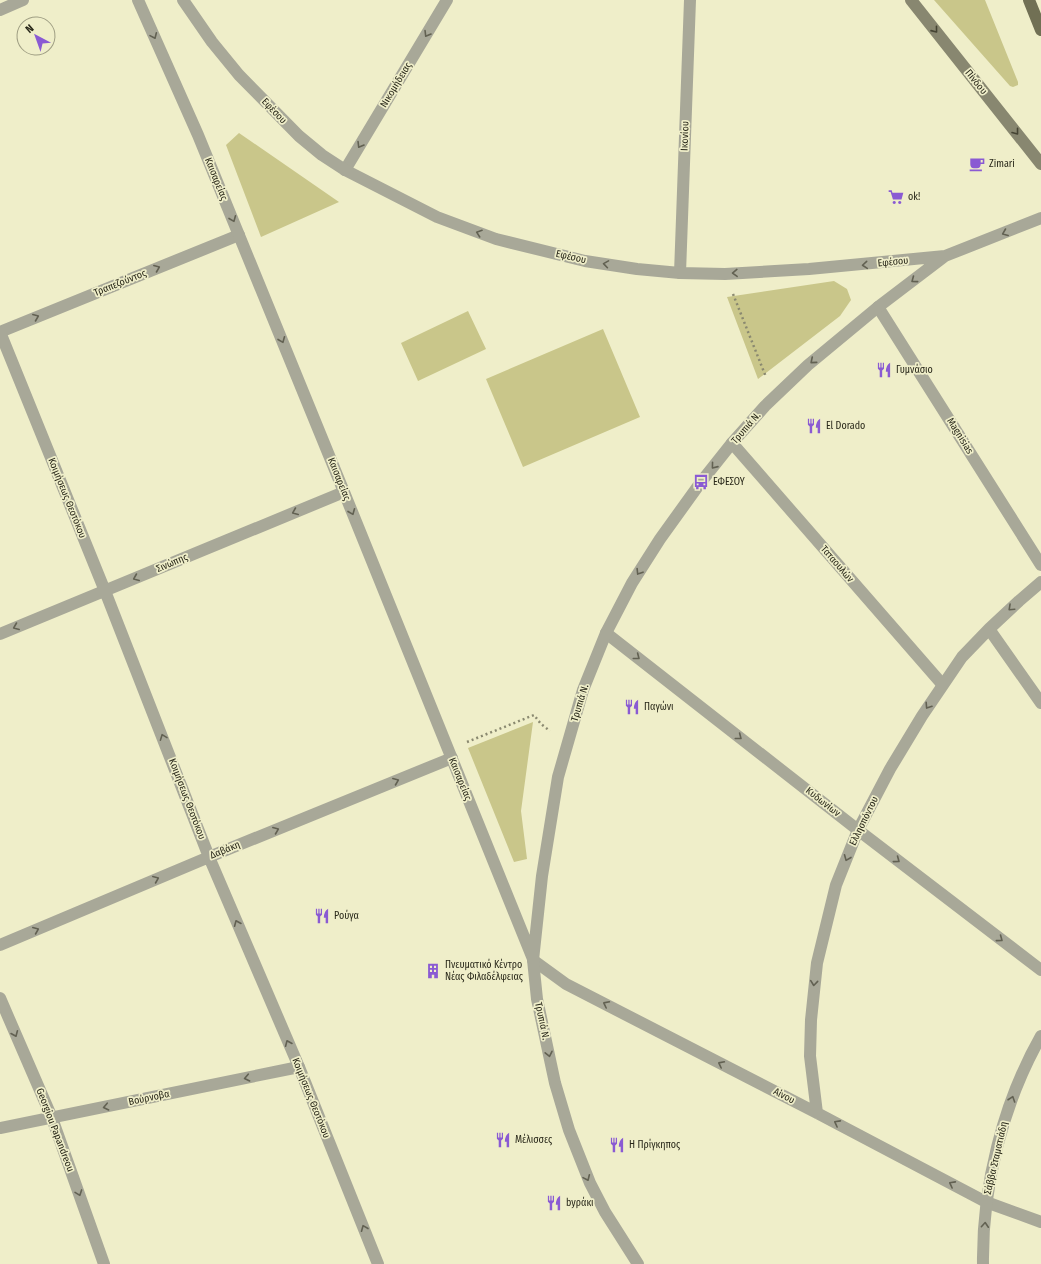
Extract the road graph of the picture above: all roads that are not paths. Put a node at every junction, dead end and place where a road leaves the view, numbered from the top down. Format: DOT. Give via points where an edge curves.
graph roads {
  1 [pos="23,0"];
  2 [pos="138,0"];
  3 [pos="183,0"];
  4 [pos="447,0"];
  5 [pos="690,0"];
  6 [pos="911,0"];
  7 [pos="1029,0"];
  8 [pos="0,10"];
  9 [pos="1041,30"];
  10 [pos="1041,164"];
  11 [pos="345,170"];
  12 [pos="1041,218"];
  13 [pos="239,234"];
  14 [pos="945,256"];
  15 [pos="680,273"];
  16 [pos="878,307"];
  17 [pos="0,332"];
  18 [pos="732,443"];
  19 [pos="344,492"];
  20 [pos="1041,565"];
  21 [pos="1041,582"];
  22 [pos="105,591"];
  23 [pos="989,629"];
  24 [pos="606,633"];
  25 [pos="0,634"];
  26 [pos="942,684"];
  27 [pos="1041,703"];
  28 [pos="450,754"];
  29 [pos="858,830"];
  30 [pos="209,857"];
  31 [pos="0,945"];
  32 [pos="533,960"];
  33 [pos="1041,970"];
  34 [pos="0,998"];
  35 [pos="1041,1036"];
  36 [pos="299,1067"];
  37 [pos="817,1113"];
  38 [pos="52,1118"];
  39 [pos="0,1128"];
  40 [pos="986,1202"];
  41 [pos="1041,1222"];
  42 [pos="104,1264"];
  43 [pos="378,1264"];
  44 [pos="638,1264"];
  45 [pos="983,1264"];
  1 -- 8 [label="street"];
  2 -- 13 [label="street, Καισαρείας, one-way"];
  3 -- 11 [label="street, Εφέσου" via="239,75 283,121 311,146"];
  4 -- 11 [label="street, Νικομήδειας, one-way"];
  5 -- 15 [label="street, Ικονίου"];
  6 -- 10 [label="main road, Πίνδου, one-way"];
  7 -- 9 [label="main road"];
  15 -- 11 [label="street, Εφέσου, one-way" via="585,261 496,239 437,217"];
  12 -- 14 [label="street, Εφέσου, one-way"];
  17 -- 13 [label="street, Τραπεζούντος, one-way"];
  13 -- 19 [label="street, Καισαρείας, one-way"];
  14 -- 15 [label="street, Εφέσου, one-way" via="817,269 725,274"];
  14 -- 16 [label="street, Τρυπιά Ν., one-way"];
  16 -- 18 [label="street, Τρυπιά Ν., one-way" via="808,365"];
  16 -- 20 [label="street, Magnisias"];
  17 -- 22 [label="street, Κοιμήσεως Θεοτόκου"];
  18 -- 24 [label="street, Τρυπιά Ν., one-way" via="660,539 632,583"];
  18 -- 26 [label="street, Ταταουλών"];
  19 -- 22 [label="street, Σινώπης, one-way"];
  19 -- 28 [label="street, Καισαρείας, one-way"];
  21 -- 23 [label="street, Ελλησπόντου, one-way"];
  22 -- 25 [label="street, Σινώπης, one-way"];
  30 -- 22 [label="street, Κοιμήσεως Θεοτόκου, one-way"];
  23 -- 26 [label="street, Ελλησπόντου" via="962,657"];
  23 -- 27 [label="street"];
  24 -- 29 [label="street, Κυδωνίων, one-way"];
  24 -- 32 [label="street, Τρυπιά Ν." via="583,690 558,777 542,876"];
  26 -- 29 [label="street, Ελλησπόντου, one-way" via="890,769"];
  30 -- 28 [label="street, Δαβάκη, one-way"];
  28 -- 32 [label="street, Καισαρείας"];
  29 -- 33 [label="street, Κυδωνίων, one-way"];
  29 -- 37 [label="street, Ελλησπόντου, one-way" via="836,885 817,963 810,1056"];
  31 -- 30 [label="street, Δαβάκη, one-way"];
  36 -- 30 [label="street, Κοιμήσεως Θεοτόκου, one-way"];
  37 -- 32 [label="street, Αίνου, one-way" via="566,984"];
  32 -- 44 [label="street, Τρυπιά Ν., one-way" via="537,999 555,1083 569,1130 590,1183"];
  34 -- 38 [label="street, Georgiou Papandreou, one-way"];
  40 -- 35 [label="street, Σάββα Σταματιάδη, one-way" via="1000,1134 1018,1083"];
  36 -- 38 [label="street, Βούρνοβα, one-way"];
  43 -- 36 [label="street, Κοιμήσεως Θεοτόκου, one-way"];
  40 -- 37 [label="street, Αίνου, one-way"];
  38 -- 39 [label="street, Βούρνοβα"];
  38 -- 42 [label="street, Georgiou Papandreou, one-way"];
  40 -- 41 [label="street, Αίνου"];
  45 -- 40 [label="street, Σάββα Σταματιάδη, one-way"];
}
